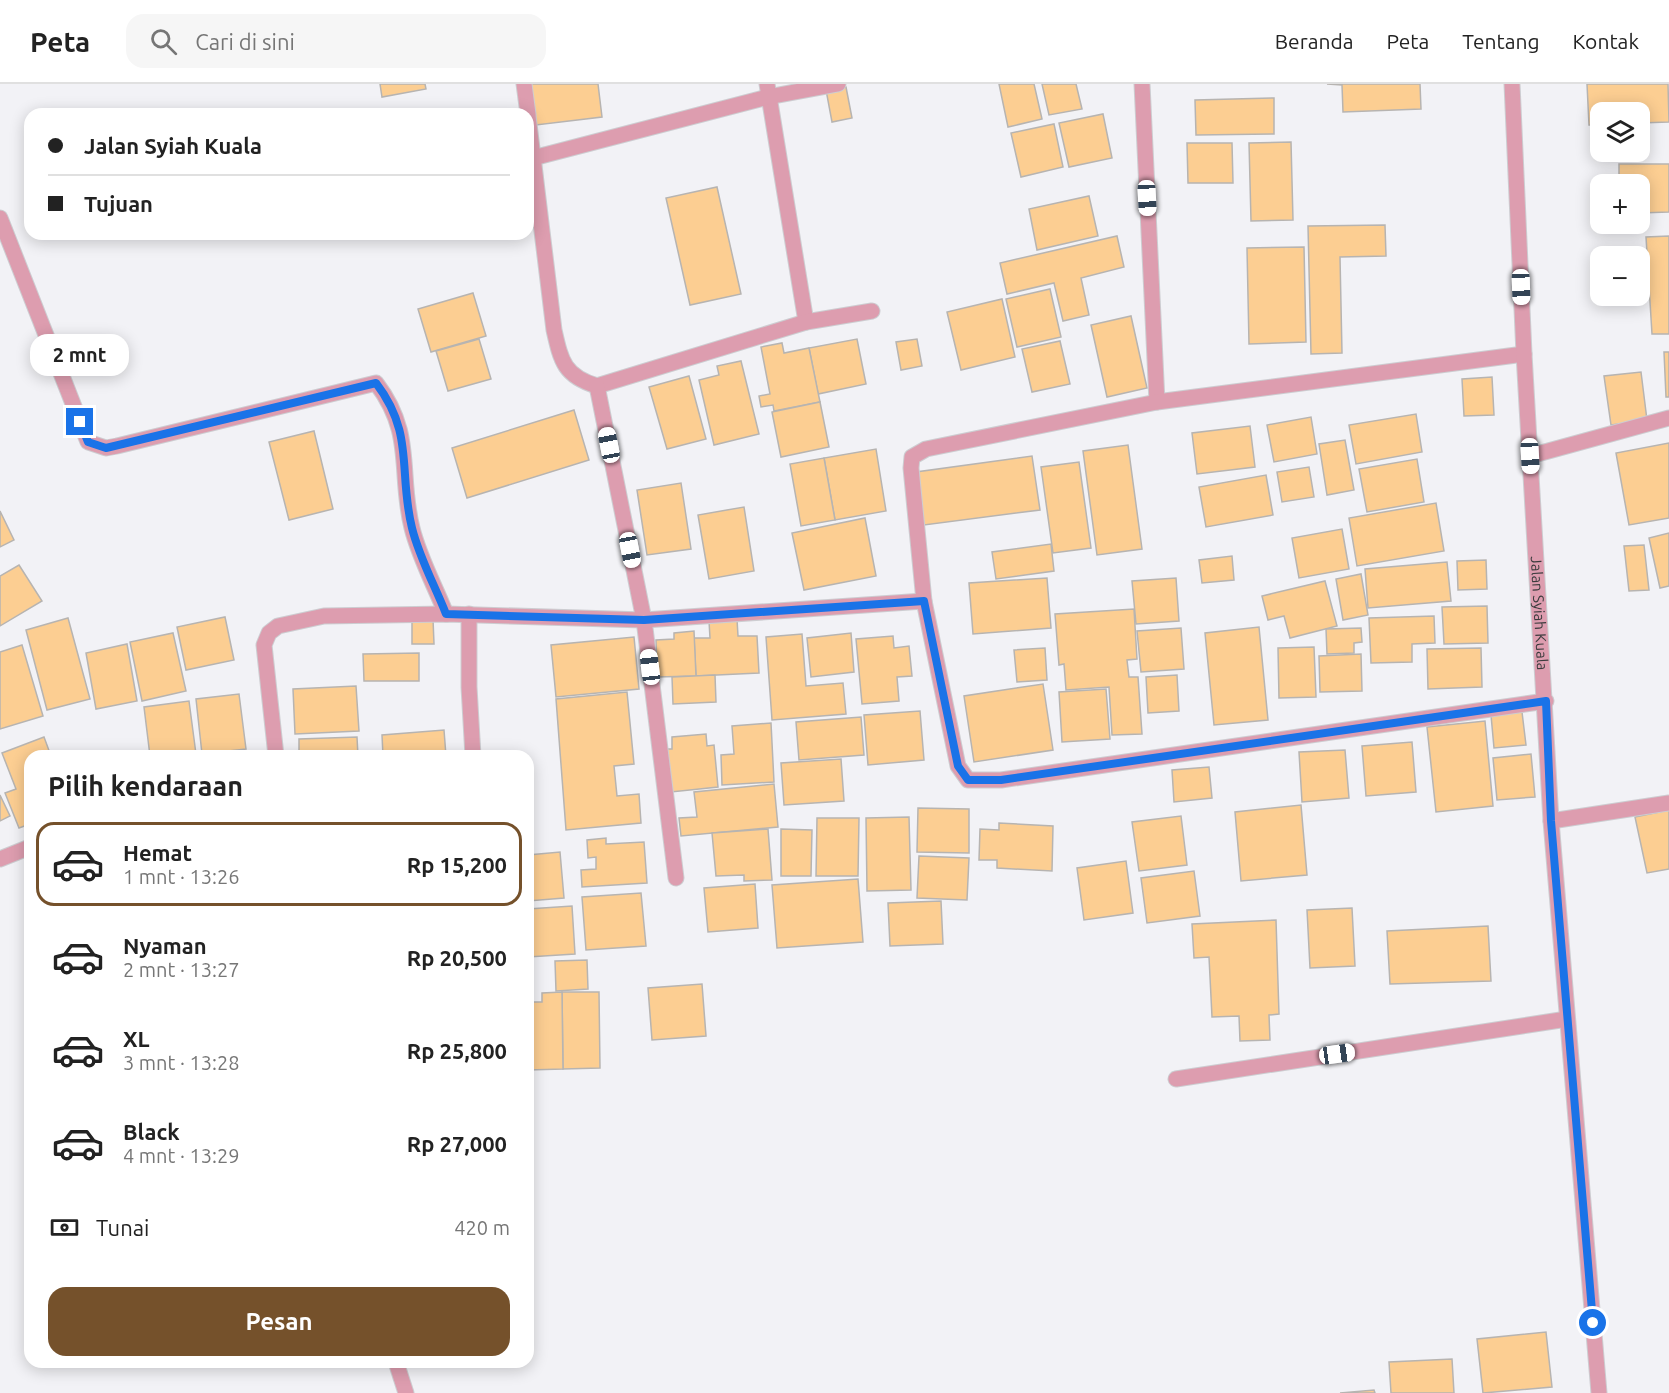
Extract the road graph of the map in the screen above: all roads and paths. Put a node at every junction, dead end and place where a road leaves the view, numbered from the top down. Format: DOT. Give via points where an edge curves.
graph roads {
  1 [pos="524,84"];
  2 [pos="838,84"];
  3 [pos="1142,84"];
  4 [pos="1512,84"];
  5 [pos="767,90"];
  6 [pos="527,108"];
  7 [pos="534,158"];
  8 [pos="534,165"];
  9 [pos="0,218"];
  10 [pos="872,311"];
  11 [pos="806,322"];
  12 [pos="1524,354"];
  13 [pos="597,386"];
  14 [pos="1157,402"];
  15 [pos="1669,418"];
  16 [pos="1530,456"];
  17 [pos="924,601"];
  18 [pos="446,614"];
  19 [pos="469,614"];
  20 [pos="644,620"];
  21 [pos="1546,701"];
  22 [pos="275,750"];
  23 [pos="473,750"];
  24 [pos="1669,803"];
  25 [pos="1551,821"];
  26 [pos="24,849"];
  27 [pos="0,859"];
  28 [pos="676,878"];
  29 [pos="1568,1019"];
  30 [pos="1176,1078"];
  31 [pos="398,1368"];
  32 [pos="406,1393"];
  33 [pos="1599,1393"];
  1 -- 6 [label="street"];
  2 -- 5 [label="street"];
  3 -- 14 [label="street"];
  4 -- 12 [label="street, Jalan Syiah Kuala"];
  5 -- 7 [label="street"];
  5 -- 11 [label="street"];
  8 -- 13 [label="street" via="561,360 580,381"];
  9 -- 18 [label="street" via="88,442 106,448 117,446 376,383 389,400 402,434 412,528"];
  10 -- 11 [label="street"];
  11 -- 13 [label="street"];
  12 -- 14 [label="street"];
  12 -- 16 [label="street, Jalan Syiah Kuala"];
  13 -- 20 [label="street"];
  14 -- 17 [label="street" via="926,448 912,457"];
  15 -- 16 [label="street"];
  16 -- 21 [label="street, Jalan Syiah Kuala"];
  17 -- 20 [label="street"];
  17 -- 21 [label="street" via="958,766 963,777 978,782"];
  18 -- 19 [label="street"];
  18 -- 22 [label="street" via="324,616 278,626 269,633 264,645"];
  19 -- 20 [label="street"];
  19 -- 23 [label="street"];
  20 -- 28 [label="street"];
  21 -- 25 [label="street, Jalan Syiah Kuala"];
  24 -- 25 [label="street"];
  25 -- 29 [label="street, Jalan Syiah Kuala"];
  26 -- 27 [label="street"];
  29 -- 30 [label="street"];
  29 -- 33 [label="street, Jalan Syiah Kuala"];
  31 -- 32 [label="street"];
}
